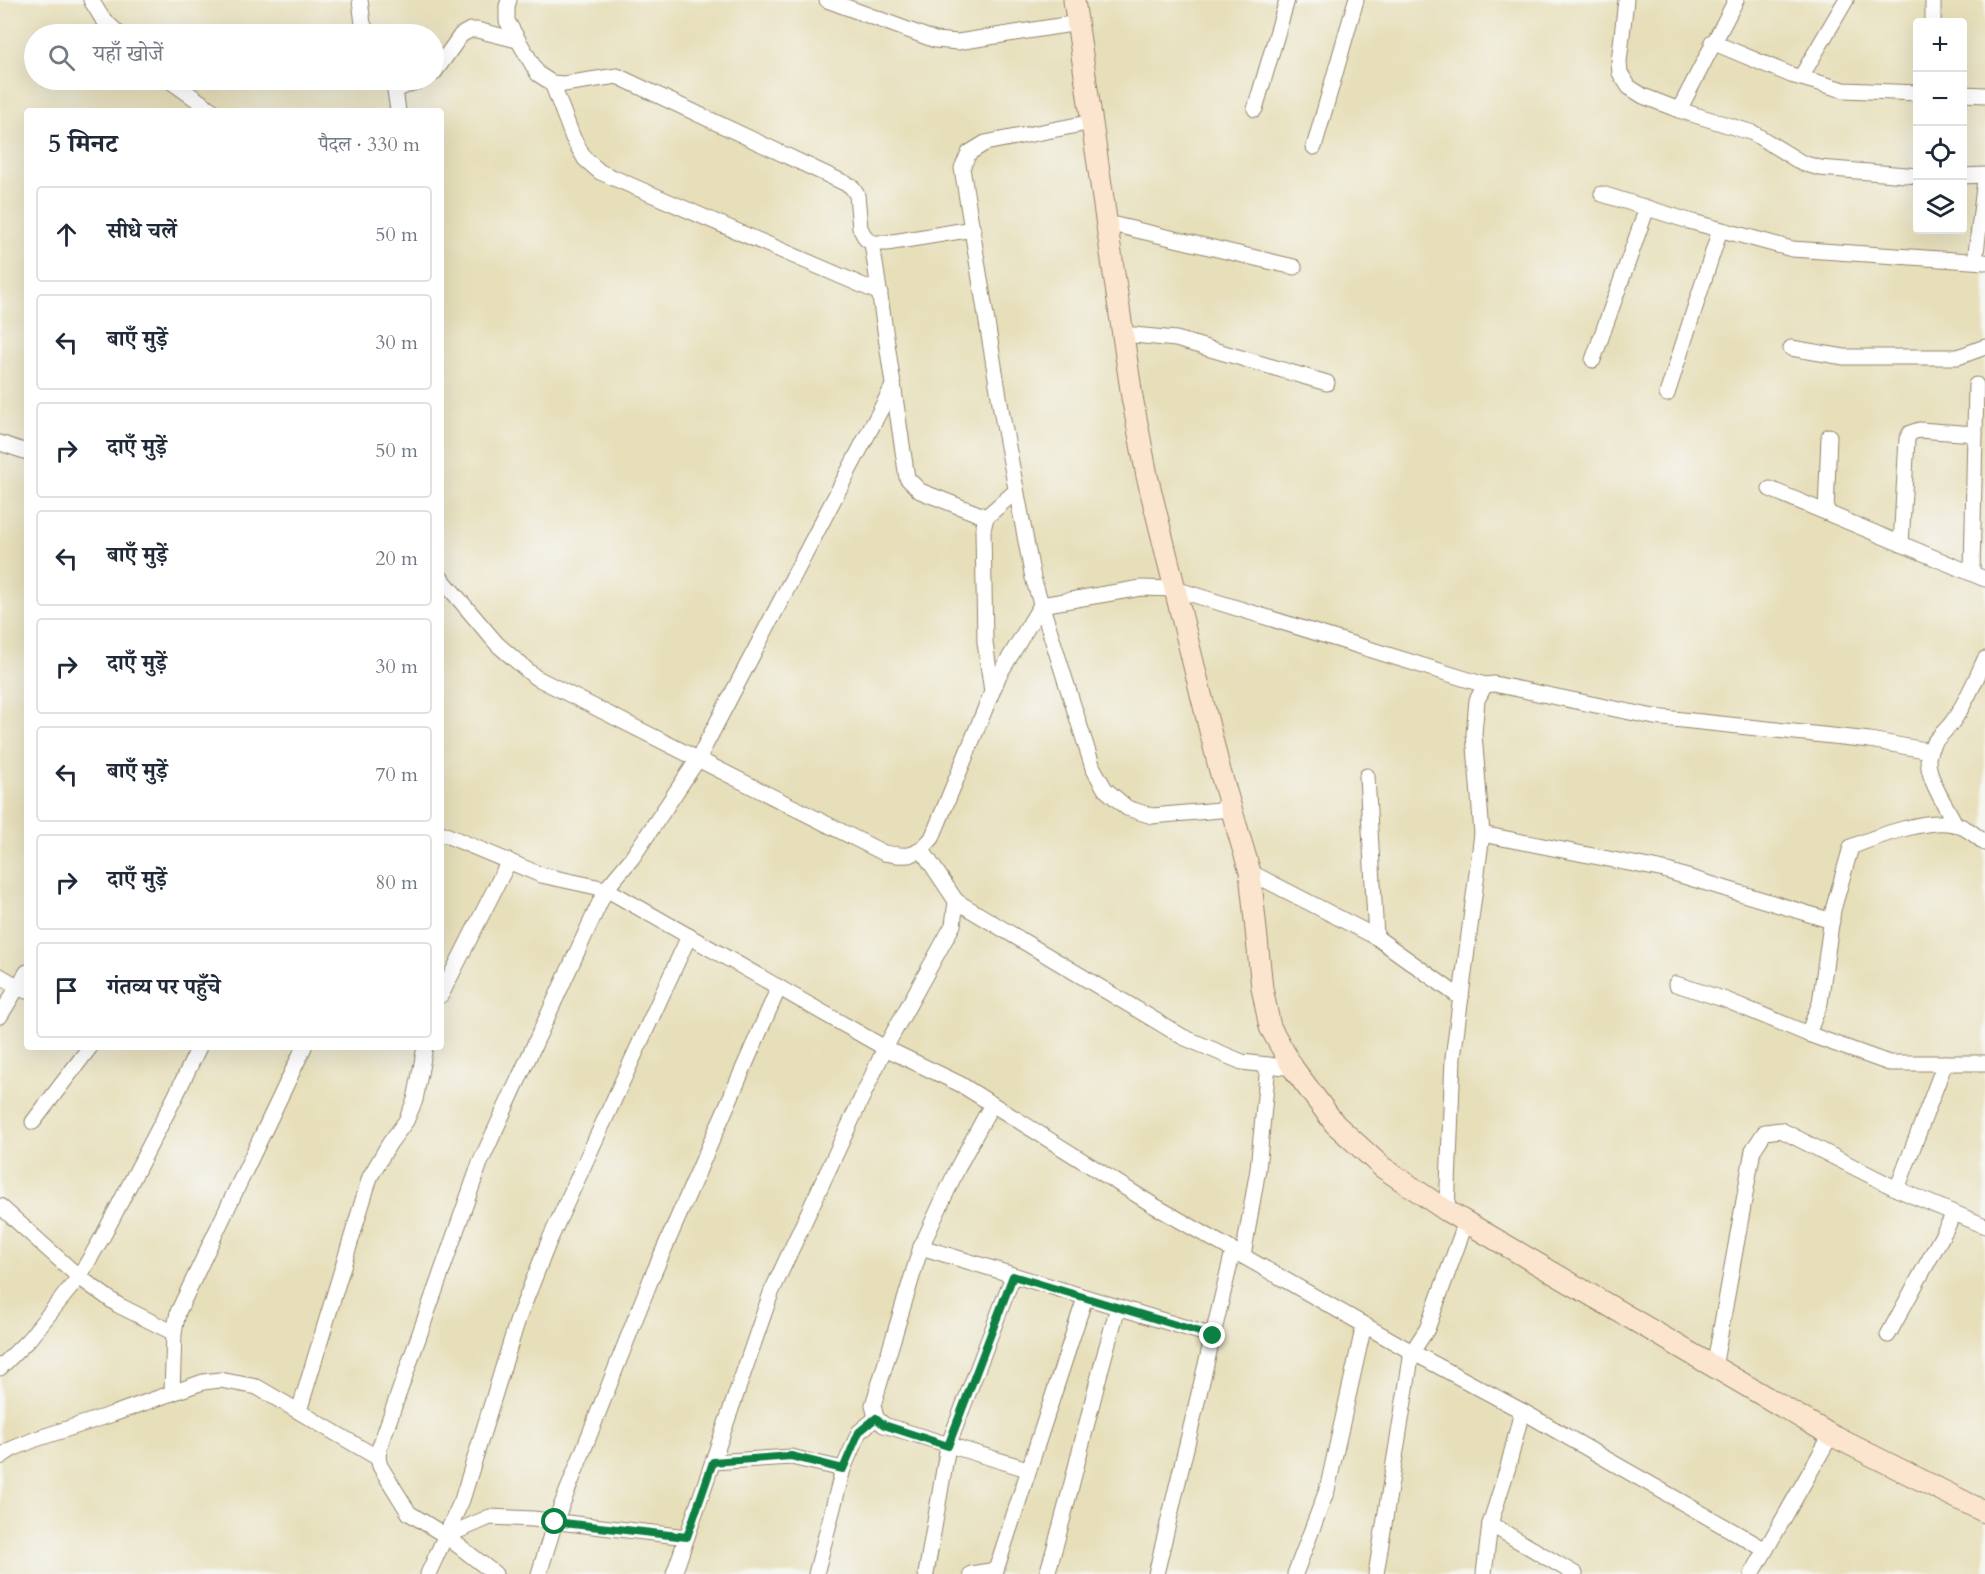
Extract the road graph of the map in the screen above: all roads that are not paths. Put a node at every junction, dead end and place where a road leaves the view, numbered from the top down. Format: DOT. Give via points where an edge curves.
graph roads {
  1 [pos="91,0"];
  2 [pos="360,0"];
  3 [pos="509,0"];
  4 [pos="827,0"];
  5 [pos="1074,0"];
  6 [pos="1287,0"];
  7 [pos="1356,0"];
  8 [pos="1626,0"];
  9 [pos="1736,0"];
  10 [pos="1845,0"];
  11 [pos="1933,0"];
  12 [pos="1933,18"];
  13 [pos="1078,23"];
  14 [pos="108,24"];
  15 [pos="363,24"];
  16 [pos="518,40"];
  17 [pos="1712,42"];
  18 [pos="444,59"];
  19 [pos="1801,78"];
  20 [pos="552,83"];
  21 [pos="183,90"];
  22 [pos="394,90"];
  23 [pos="1913,93"];
  24 [pos="1967,94"];
  25 [pos="1985,95"];
  26 [pos="209,108"];
  27 [pos="397,108"];
  28 [pos="1255,109"];
  29 [pos="1678,110"];
  30 [pos="1093,122"];
  31 [pos="1314,147"];
  32 [pos="1913,176"];
  33 [pos="1967,176"];
  34 [pos="1985,177"];
  35 [pos="1602,194"];
  36 [pos="1647,208"];
  37 [pos="1107,223"];
  38 [pos="973,229"];
  39 [pos="1720,230"];
  40 [pos="872,243"];
  41 [pos="1980,261"];
  42 [pos="1294,267"];
  43 [pos="879,293"];
  44 [pos="1123,334"];
  45 [pos="1985,347"];
  46 [pos="1791,348"];
  47 [pos="1593,360"];
  48 [pos="1327,383"];
  49 [pos="1976,385"];
  50 [pos="893,386"];
  51 [pos="1667,394"];
  52 [pos="1975,434"];
  53 [pos="1829,436"];
  54 [pos="0,443"];
  55 [pos="24,450"];
  56 [pos="1770,489"];
  57 [pos="1016,491"];
  58 [pos="1826,512"];
  59 [pos="986,517"];
  60 [pos="1901,544"];
  61 [pos="1979,576"];
  62 [pos="444,582"];
  63 [pos="1175,589"];
  64 [pos="1041,605"];
  65 [pos="1983,668"];
  66 [pos="1485,685"];
  67 [pos="992,692"];
  68 [pos="1930,751"];
  69 [pos="698,759"];
  70 [pos="1367,776"];
  71 [pos="1231,809"];
  72 [pos="1955,824"];
  73 [pos="444,834"];
  74 [pos="1482,834"];
  75 [pos="1985,843"];
  76 [pos="922,850"];
  77 [pos="508,861"];
  78 [pos="1250,872"];
  79 [pos="606,889"];
  80 [pos="956,901"];
  81 [pos="1832,921"];
  82 [pos="689,936"];
  83 [pos="1376,937"];
  84 [pos="0,976"];
  85 [pos="1676,984"];
  86 [pos="779,987"];
  87 [pos="23,989"];
  88 [pos="444,989"];
  89 [pos="1461,998"];
  90 [pos="0,1016"];
  91 [pos="1808,1034"];
  92 [pos="885,1048"];
  93 [pos="88,1050"];
  94 [pos="198,1050"];
  95 [pos="303,1050"];
  96 [pos="424,1050"];
  97 [pos="1945,1063"];
  98 [pos="1985,1063"];
  99 [pos="1268,1065"];
  100 [pos="1293,1068"];
  101 [pos="992,1104"];
  102 [pos="33,1122"];
  103 [pos="1897,1189"];
  104 [pos="2,1211"];
  105 [pos="1447,1211"];
  106 [pos="1954,1214"];
  107 [pos="1466,1222"];
  108 [pos="1985,1226"];
  109 [pos="921,1247"];
  110 [pos="1238,1253"];
  111 [pos="1013,1276"];
  112 [pos="79,1277"];
  113 [pos="1085,1298"];
  114 [pos="1118,1308"];
  115 [pos="1364,1325"];
  116 [pos="174,1333"];
  117 [pos="1888,1335"];
  118 [pos="1213,1336"];
  119 [pos="1412,1352"];
  120 [pos="0,1368"];
  121 [pos="1714,1368"];
  122 [pos="172,1393"];
  123 [pos="1522,1410"];
  124 [pos="298,1411"];
  125 [pos="876,1418"];
  126 [pos="1831,1435"];
  127 [pos="948,1446"];
  128 [pos="0,1457"];
  129 [pos="378,1458"];
  130 [pos="713,1462"];
  131 [pos="843,1469"];
  132 [pos="1027,1469"];
  133 [pos="1985,1512"];
  134 [pos="555,1522"];
  135 [pos="1490,1524"];
  136 [pos="446,1536"];
  137 [pos="687,1537"];
  138 [pos="1764,1549"];
  139 [pos="428,1574"];
  140 [pos="495,1574"];
  141 [pos="539,1574"];
  142 [pos="674,1574"];
  143 [pos="816,1574"];
  144 [pos="926,1574"];
  145 [pos="971,1574"];
  146 [pos="1047,1574"];
  147 [pos="1156,1574"];
  148 [pos="1295,1574"];
  149 [pos="1376,1574"];
  150 [pos="1484,1574"];
  151 [pos="1575,1574"];
  152 [pos="1752,1574"];
  1 -- 14 [label="street"];
  2 -- 15 [label="street"];
  3 -- 16 [label="street" via="507,21"];
  4 -- 13 [label="street" via="935,40 958,42"];
  5 -- 13 [label="street"];
  6 -- 28 [label="street"];
  7 -- 31 [label="street"];
  8 -- 29 [label="street" via="1620,73 1629,87"];
  9 -- 17 [label="street"];
  10 -- 19 [label="street"];
  11 -- 12 [label="street"];
  13 -- 30 [label="street"];
  16 -- 18 [label="street" via="470,30 461,35"];
  16 -- 20 [label="street" via="538,74"];
  17 -- 19 [label="street"];
  17 -- 29 [label="street"];
  19 -- 23 [label="street" via="1844,90"];
  20 -- 40 [label="street" via="617,76 851,186 857,195 860,228"];
  20 -- 43 [label="street" via="573,138 585,159 600,172"];
  21 -- 26 [label="street"];
  22 -- 27 [label="street"];
  24 -- 25 [label="street"];
  29 -- 32 [label="street" via="1754,133 1802,163"];
  30 -- 37 [label="street"];
  30 -- 38 [label="street" via="985,143 969,153 962,168"];
  33 -- 34 [label="street"];
  34 -- 41 [label="street"];
  35 -- 36 [label="street"];
  36 -- 39 [label="street"];
  36 -- 47 [label="street"];
  37 -- 42 [label="street"];
  37 -- 44 [label="street"];
  38 -- 40 [label="street"];
  38 -- 57 [label="street"];
  39 -- 41 [label="street" via="1792,249"];
  39 -- 51 [label="street"];
  40 -- 43 [label="street"];
  43 -- 50 [label="street"];
  44 -- 48 [label="street" via="1176,339"];
  44 -- 63 [label="street" via="1147,476"];
  45 -- 46 [label="street" via="1958,357 1844,357"];
  49 -- 52 [label="street"];
  50 -- 59 [label="street" via="907,478 920,491"];
  50 -- 69 [label="street"];
  52 -- 60 [label="street" via="1918,430 1910,433"];
  52 -- 61 [label="street"];
  53 -- 58 [label="street"];
  54 -- 55 [label="street"];
  56 -- 58 [label="street"];
  57 -- 59 [label="street"];
  57 -- 64 [label="street"];
  58 -- 60 [label="street"];
  59 -- 67 [label="street" via="985,642"];
  60 -- 61 [label="street"];
  62 -- 69 [label="street" via="497,644 535,676"];
  63 -- 64 [label="street" via="1142,588"];
  63 -- 66 [label="street"];
  63 -- 71 [label="street"];
  64 -- 67 [label="street"];
  64 -- 71 [label="street" via="1093,768 1105,789 1127,808 1152,816"];
  65 -- 68 [label="street" via="1953,721"];
  66 -- 68 [label="street" via="1654,717 1870,740"];
  66 -- 74 [label="street" via="1477,700 1474,734"];
  67 -- 76 [label="street" via="932,838"];
  68 -- 72 [label="street" via="1929,766"];
  69 -- 76 [label="street" via="885,853 908,857"];
  69 -- 79 [label="street" via="632,858"];
  70 -- 83 [label="street"];
  71 -- 78 [label="street"];
  72 -- 75 [label="street"];
  72 -- 81 [label="street" via="1935,822 1851,847"];
  73 -- 77 [label="street"];
  74 -- 81 [label="street" via="1664,870"];
  74 -- 89 [label="street"];
  76 -- 80 [label="street"];
  77 -- 79 [label="street" via="541,875"];
  77 -- 88 [label="street"];
  78 -- 83 [label="street"];
  78 -- 100 [label="street" via="1270,1027"];
  79 -- 82 [label="street"];
  79 -- 129 [label="street" via="480,1163"];
  80 -- 92 [label="street" via="953,925"];
  80 -- 99 [label="street" via="1183,1037 1242,1062"];
  81 -- 91 [label="street" via="1820,1003"];
  82 -- 86 [label="street"];
  82 -- 136 [label="street" via="549,1241 518,1319 462,1500"];
  83 -- 89 [label="street"];
  84 -- 87 [label="street"];
  85 -- 91 [label="street"];
  86 -- 92 [label="street"];
  86 -- 134 [label="street" via="651,1279"];
  87 -- 90 [label="street"];
  89 -- 105 [label="street" via="1453,1058"];
  91 -- 97 [label="street" via="1889,1063"];
  92 -- 101 [label="street"];
  92 -- 130 [label="street" via="771,1293"];
  93 -- 102 [label="street"];
  94 -- 112 [label="street"];
  95 -- 116 [label="street" via="190,1284"];
  96 -- 124 [label="street" via="415,1100 406,1121 370,1177"];
  97 -- 98 [label="street"];
  97 -- 103 [label="street"];
  99 -- 100 [label="street"];
  99 -- 110 [label="street" via="1258,1169"];
  100 -- 105 [label="street" via="1335,1124 1382,1167"];
  101 -- 109 [label="street"];
  101 -- 110 [label="street"];
  103 -- 106 [label="street"];
  103 -- 121 [label="street" via="1781,1130 1765,1132 1753,1150"];
  104 -- 112 [label="street"];
  105 -- 107 [label="street"];
  106 -- 108 [label="street"];
  106 -- 117 [label="street"];
  107 -- 119 [label="street" via="1427,1329"];
  107 -- 121 [label="street"];
  109 -- 111 [label="street"];
  109 -- 125 [label="street" via="873,1405"];
  110 -- 115 [label="street"];
  110 -- 118 [label="street"];
  111 -- 113 [label="street"];
  111 -- 127 [label="street"];
  112 -- 116 [label="street" via="118,1305"];
  112 -- 120 [label="street"];
  113 -- 114 [label="street"];
  113 -- 132 [label="street"];
  114 -- 118 [label="street"];
  114 -- 146 [label="street"];
  115 -- 119 [label="street"];
  115 -- 148 [label="street" via="1327,1490"];
  116 -- 122 [label="street"];
  118 -- 147 [label="street"];
  119 -- 123 [label="street"];
  119 -- 149 [label="street"];
  121 -- 126 [label="street"];
  122 -- 124 [label="street" via="220,1380 257,1387"];
  122 -- 128 [label="street" via="36,1438"];
  123 -- 135 [label="street"];
  123 -- 138 [label="street"];
  124 -- 129 [label="street"];
  125 -- 127 [label="street" via="884,1425"];
  125 -- 131 [label="street" via="859,1432"];
  126 -- 133 [label="street"];
  126 -- 138 [label="street"];
  127 -- 132 [label="street"];
  127 -- 144 [label="street"];
  129 -- 136 [label="street" via="409,1513"];
  130 -- 131 [label="street" via="791,1456"];
  130 -- 137 [label="street"];
  131 -- 143 [label="street"];
  132 -- 145 [label="street" via="996,1570"];
  134 -- 136 [label="street" via="490,1518"];
  134 -- 137 [label="street"];
  134 -- 141 [label="street"];
  135 -- 150 [label="street"];
  135 -- 151 [label="street"];
  136 -- 139 [label="street"];
  136 -- 140 [label="street"];
  137 -- 142 [label="street"];
  138 -- 152 [label="street"];
}
